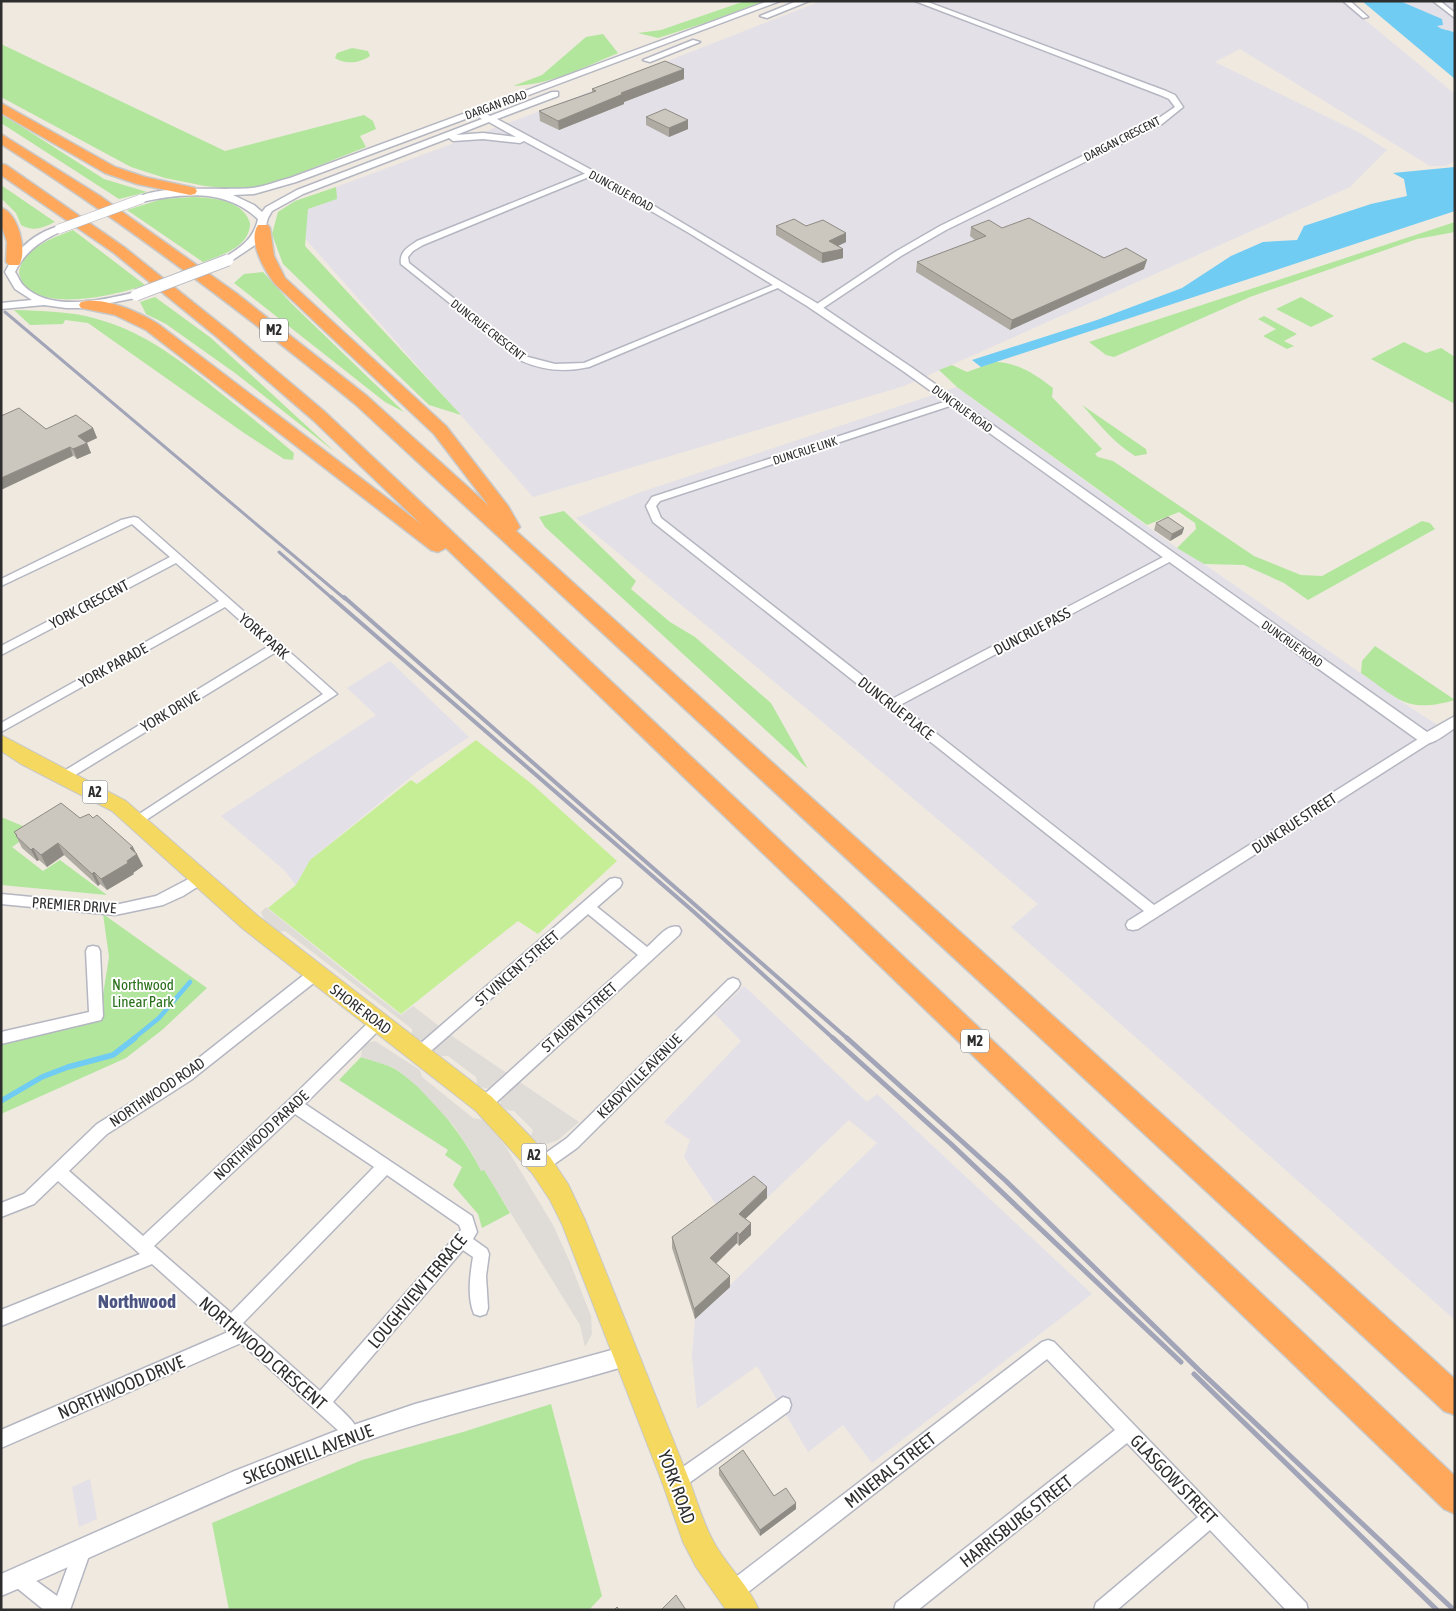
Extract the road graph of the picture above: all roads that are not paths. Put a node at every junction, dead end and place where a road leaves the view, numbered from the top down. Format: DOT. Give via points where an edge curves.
graph roads {
  1 [pos="776,1"];
  2 [pos="805,1"];
  3 [pos="918,1"];
  4 [pos="1346,1"];
  5 [pos="1436,1"];
  6 [pos="1455,16"];
  7 [pos="1364,17"];
  8 [pos="756,20"];
  9 [pos="700,40"];
  10 [pos="638,64"];
  11 [pos="565,90"];
  12 [pos="1,107"];
  13 [pos="515,109"];
  14 [pos="476,112"];
  15 [pos="489,119"];
  16 [pos="513,131"];
  17 [pos="1,138"];
  18 [pos="528,141"];
  19 [pos="423,145"];
  20 [pos="1,168"];
  21 [pos="592,174"];
  22 [pos="190,191"];
  23 [pos="212,193"];
  24 [pos="1,212"];
  25 [pos="263,223"];
  26 [pos="12,267"];
  27 [pos="1,280"];
  28 [pos="781,285"];
  29 [pos="54,303"];
  30 [pos="86,305"];
  31 [pos="1,306"];
  32 [pos="818,308"];
  33 [pos="953,402"];
  34 [pos="656,500"];
  35 [pos="524,550"];
  36 [pos="1171,557"];
  37 [pos="177,558"];
  38 [pos="1,583"];
  39 [pos="496,583"];
  40 [pos="225,602"];
  41 [pos="277,646"];
  42 [pos="1,651"];
  43 [pos="893,704"];
  44 [pos="1455,721"];
  45 [pos="1,728"];
  46 [pos="1426,739"];
  47 [pos="1,742"];
  48 [pos="63,777"];
  49 [pos="137,821"];
  50 [pos="200,878"];
  51 [pos="615,883"];
  52 [pos="2,901"];
  53 [pos="588,907"];
  54 [pos="1154,912"];
  55 [pos="1133,925"];
  56 [pos="674,931"];
  57 [pos="93,951"];
  58 [pos="648,955"];
  59 [pos="315,974"];
  60 [pos="733,984"];
  61 [pos="378,1022"];
  62 [pos="1,1038"];
  63 [pos="419,1053"];
  64 [pos="484,1104"];
  65 [pos="294,1105"];
  66 [pos="541,1165"];
  67 [pos="385,1166"];
  68 [pos="58,1172"];
  69 [pos="1,1210"];
  70 [pos="463,1241"];
  71 [pos="148,1252"];
  72 [pos="480,1308"];
  73 [pos="1,1318"];
  74 [pos="236,1330"];
  75 [pos="1048,1348"];
  76 [pos="626,1356"];
  77 [pos="1455,1400"];
  78 [pos="321,1403"];
  79 [pos="783,1405"];
  80 [pos="1128,1431"];
  81 [pos="352,1436"];
  82 [pos="1,1438"];
  83 [pos="676,1482"];
  84 [pos="1455,1498"];
  85 [pos="1211,1518"];
  86 [pos="82,1550"];
  87 [pos="10,1581"];
  88 [pos="738,1601"];
  89 [pos="60,1610"];
  90 [pos="903,1610"];
  91 [pos="1103,1610"];
  92 [pos="1299,1610"];
  1 -- 14 [label="street, DARGAN ROAD"];
  2 -- 8 [label="street"];
  3 -- 32 [label="street, DARGAN CRESCENT" via="1163,93 1172,97 1179,107 1159,122 930,235"];
  4 -- 7 [label="street"];
  5 -- 6 [label="street"];
  9 -- 10 [label="street"];
  11 -- 13 [label="street, DARGAN ROAD"];
  12 -- 22 [label="highway" via="110,170 142,182"];
  13 -- 15 [label="street, DARGAN ROAD"];
  13 -- 16 [label="street"];
  14 -- 15 [label="street, DUNCRUE ROAD"];
  14 -- 23 [label="street, DARGAN ROAD" via="269,188"];
  15 -- 16 [label="street, DUNCRUE ROAD"];
  15 -- 19 [label="street, DARGAN ROAD"];
  16 -- 18 [label="street, DUNCRUE ROAD"];
  17 -- 35 [label="highway, M2" via="62,176 264,322 361,400"];
  18 -- 19 [label="street" via="499,136 466,136"];
  18 -- 21 [label="street, DUNCRUE ROAD"];
  19 -- 25 [label="street, DARGAN ROAD" via="284,200 269,209"];
  20 -- 39 [label="highway, M2" via="119,250 223,334 318,416"];
  21 -- 28 [label="street, DUNCRUE ROAD"];
  21 -- 28 [label="street, DUNCRUE CRESCENT" via="420,243 404,257 405,264 524,359 536,365 569,369 586,365"];
  22 -- 23 [label="street"];
  22 -- 26 [label="street, bridge" via="141,199 59,229 31,243"];
  23 -- 25 [label="street" via="256,209"];
  24 -- 26 [label="highway" via="12,229 16,250"];
  25 -- 30 [label="street, DARGAN ROAD, bridge" via="251,244 228,260 136,295"];
  25 -- 35 [label="highway" via="262,244 269,266 280,280 440,430 500,510"];
  26 -- 27 [label="street"];
  26 -- 29 [label="street" via="16,285 24,293"];
  28 -- 32 [label="street, DUNCRUE ROAD"];
  29 -- 30 [label="street, DARGAN ROAD"];
  29 -- 31 [label="street"];
  30 -- 39 [label="highway" via="116,310 152,327 444,550"];
  32 -- 33 [label="street, DUNCRUE ROAD"];
  33 -- 34 [label="street, DUNCRUE LINK"];
  33 -- 36 [label="street, DUNCRUE ROAD"];
  34 -- 43 [label="street, DUNCRUE PLACE" via="651,506 657,520"];
  35 -- 77 [label="highway, M2"];
  36 -- 43 [label="street, DUNCRUE PASS"];
  36 -- 46 [label="street, DUNCRUE ROAD"];
  37 -- 38 [label="street, YORK PARK" via="134,520"];
  37 -- 40 [label="street, YORK PARK"];
  37 -- 42 [label="street, YORK CRESCENT"];
  39 -- 84 [label="highway, M2"];
  40 -- 41 [label="street, YORK PARK"];
  40 -- 45 [label="street, YORK PARADE"];
  41 -- 48 [label="street, YORK DRIVE"];
  41 -- 49 [label="street, YORK PARK" via="331,694"];
  43 -- 54 [label="street, DUNCRUE PLACE"];
  44 -- 46 [label="street, DUNCRUE STREET"];
  46 -- 54 [label="street, DUNCRUE STREET"];
  47 -- 48 [label="main road, SHORE ROAD / A2"];
  48 -- 49 [label="main road, SHORE ROAD / A2" via="105,798"];
  49 -- 50 [label="main road, SHORE ROAD / A2"];
  50 -- 52 [label="street, PREMIER DRIVE" via="158,901 115,910"];
  50 -- 59 [label="main road, SHORE ROAD / A2"];
  51 -- 53 [label="street, ST VINCENT STREET"];
  53 -- 58 [label="street"];
  53 -- 63 [label="street, ST VINCENT STREET"];
  54 -- 55 [label="street, DUNCRUE STREET"];
  56 -- 58 [label="street, ST AUBYN STREET"];
  57 -- 62 [label="street" via="96,1016"];
  58 -- 64 [label="street, ST AUBYN STREET"];
  59 -- 61 [label="main road, SHORE ROAD / A2"];
  59 -- 68 [label="street, NORTHWOOD ROAD" via="186,1076 102,1129"];
  60 -- 66 [label="street, KEADYVILLE AVENUE" via="572,1143"];
  61 -- 63 [label="main road, SHORE ROAD / A2"];
  61 -- 65 [label="street, NORTHWOOD PARADE"];
  63 -- 64 [label="main road, SHORE ROAD / A2"];
  64 -- 66 [label="main road, SHORE ROAD / A2"];
  65 -- 67 [label="street, LOUGHVIEW TERRACE"];
  65 -- 71 [label="street, NORTHWOOD PARADE"];
  66 -- 76 [label="main road, SHORE ROAD / A2" via="574,1220"];
  67 -- 70 [label="street, LOUGHVIEW TERRACE" via="466,1221 469,1232"];
  67 -- 74 [label="street, NORTHWOOD DRIVE"];
  68 -- 69 [label="street, NORTHWOOD ROAD" via="28,1200"];
  68 -- 71 [label="street, NORTHWOOD CRESCENT"];
  70 -- 72 [label="street" via="481,1254 478,1276"];
  70 -- 78 [label="street, LOUGHVIEW TERRACE"];
  71 -- 73 [label="street, NORTHWOOD PARADE"];
  71 -- 74 [label="street, NORTHWOOD CRESCENT"];
  74 -- 78 [label="street, NORTHWOOD CRESCENT"];
  74 -- 82 [label="street, NORTHWOOD DRIVE"];
  75 -- 80 [label="street, GLASGOW STREET"];
  75 -- 88 [label="street, MINERAL STREET"];
  76 -- 81 [label="street, SKEGONEILL AVENUE" via="426,1410"];
  76 -- 83 [label="main road, YORK ROAD / A2"];
  78 -- 81 [label="street, NORTHWOOD CRESCENT"];
  79 -- 83 [label="street"];
  80 -- 85 [label="street, GLASGOW STREET"];
  80 -- 90 [label="street, HARRISBURG STREET"];
  81 -- 86 [label="street, SKEGONEILL AVENUE"];
  83 -- 88 [label="main road, YORK ROAD / A2" via="700,1545"];
  85 -- 91 [label="street"];
  85 -- 92 [label="street, GLASGOW STREET"];
  86 -- 87 [label="street, SKEGONEILL AVENUE"];
  86 -- 89 [label="street"];
  87 -- 89 [label="street"];
}
